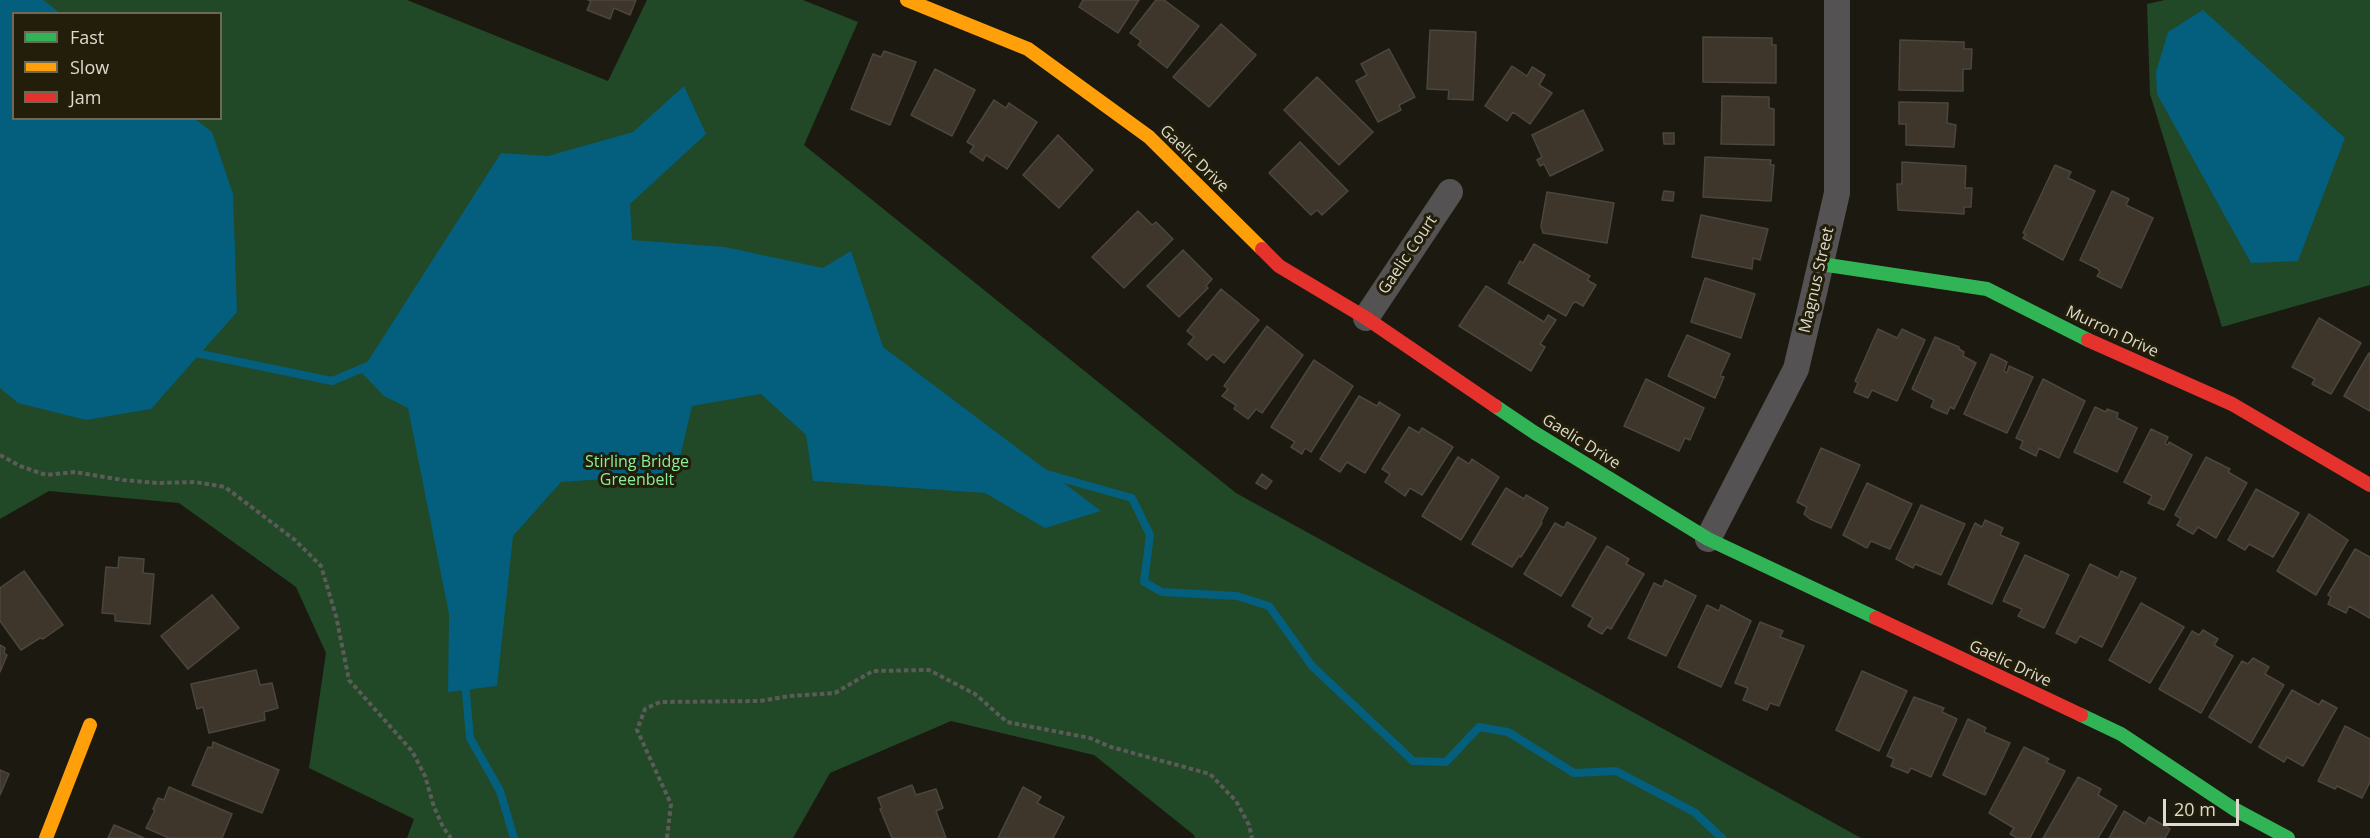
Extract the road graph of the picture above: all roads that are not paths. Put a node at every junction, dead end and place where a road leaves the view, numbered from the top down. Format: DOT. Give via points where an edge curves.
graph roads {
  1 [pos="907,0"];
  2 [pos="1837,0"];
  3 [pos="1450,192"];
  4 [pos="1821,264"];
  5 [pos="1366,318"];
  6 [pos="2370,485"];
  7 [pos="1708,539"];
  8 [pos="90,725"];
  9 [pos="46,838"];
  10 [pos="2288,838"];
  1 -- 5 [label="street, Gaelic Drive" via="1028,50 1149,137 1279,266"];
  2 -- 4 [label="street, Magnus Street" via="1837,193"];
  3 -- 5 [label="street, Gaelic Court"];
  4 -- 6 [label="street, Murron Drive" via="1987,289 2098,345 2232,404"];
  4 -- 7 [label="street, Magnus Street" via="1796,369"];
  5 -- 7 [label="street, Gaelic Drive" via="1535,433"];
  7 -- 10 [label="street, Gaelic Drive" via="2121,734 2234,809"];
  8 -- 9 [label="street"];
}
